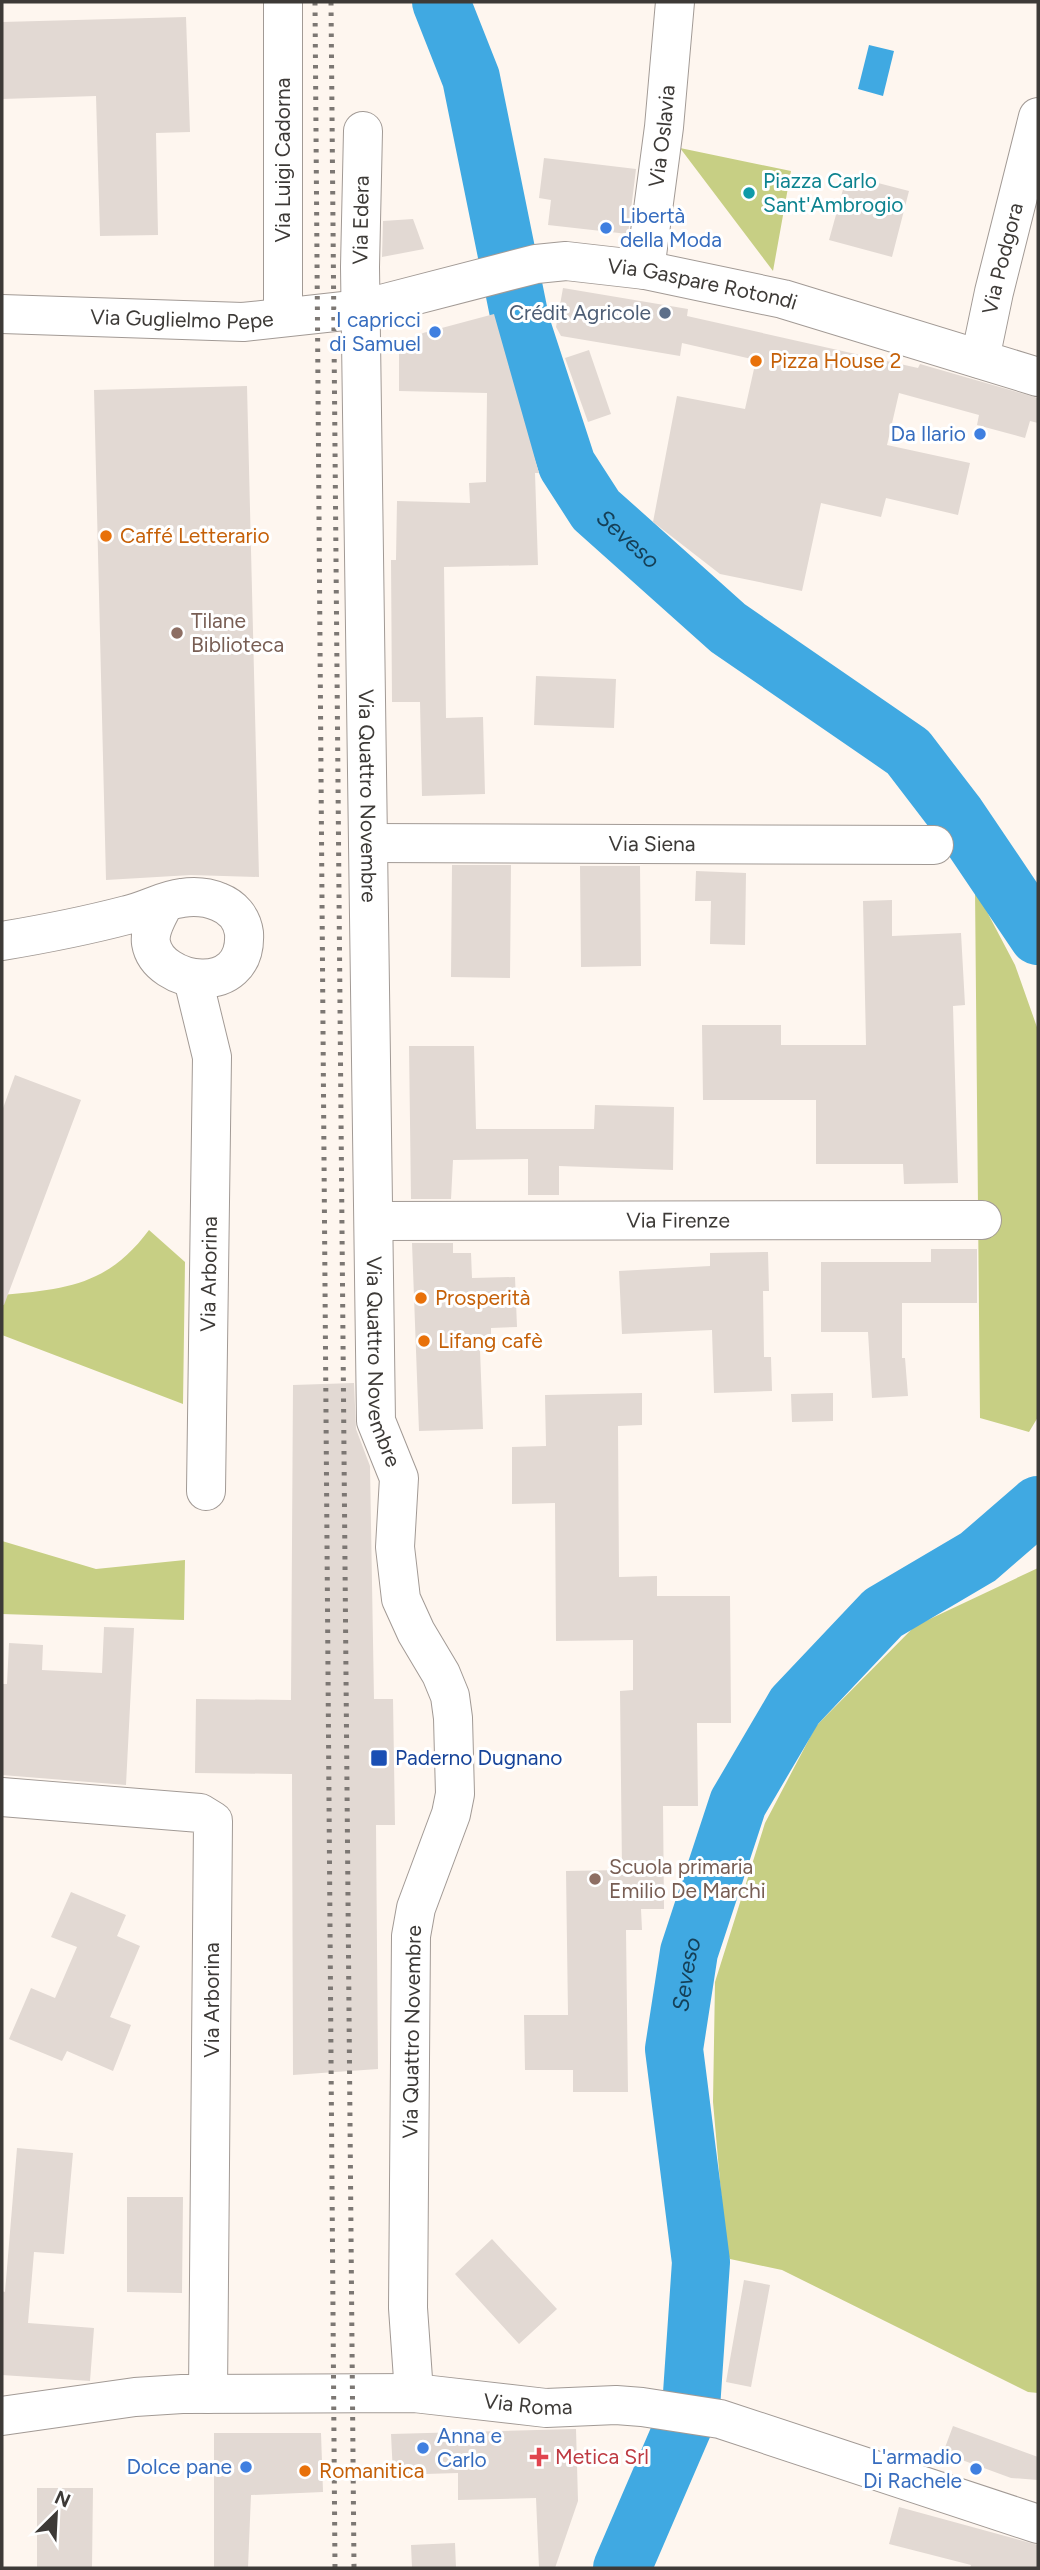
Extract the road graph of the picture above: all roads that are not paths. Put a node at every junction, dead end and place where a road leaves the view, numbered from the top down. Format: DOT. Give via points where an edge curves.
graph roads {
  1 [pos="283,2"];
  2 [pos="675,2"];
  3 [pos="1038,117"];
  4 [pos="363,131"];
  5 [pos="645,270"];
  6 [pos="362,309"];
  7 [pos="2,314"];
  8 [pos="283,317"];
  9 [pos="980,359"];
  10 [pos="1038,377"];
  11 [pos="368,842"];
  12 [pos="934,845"];
  13 [pos="164,904"];
  14 [pos="90,925"];
  15 [pos="2,942"];
  16 [pos="151,946"];
  17 [pos="235,966"];
  18 [pos="193,979"];
  19 [pos="212,1057"];
  20 [pos="982,1220"];
  21 [pos="374,1221"];
  22 [pos="206,1491"];
  23 [pos="2,1797"];
  24 [pos="414,2393"];
  25 [pos="208,2394"];
  26 [pos="2,2416"];
  27 [pos="1038,2524"];
  1 -- 8 [label="street, Via Luigi Cadorna"];
  2 -- 5 [label="street, Via Oslavia"];
  3 -- 9 [label="street, Via Podgora"];
  4 -- 6 [label="street, Via Edera"];
  5 -- 6 [label="street, Via Gaspare Rotondi" via="566,261 536,264"];
  5 -- 9 [label="street, Via Gaspare Rotondi" via="783,299"];
  6 -- 8 [label="street, Via Guglielmo Pepe"];
  6 -- 11 [label="street, Via Quattro Novembre"];
  7 -- 8 [label="street, Via Guglielmo Pepe" via="243,322"];
  9 -- 10 [label="street, Via Gaspare Rotondi"];
  11 -- 12 [label="street, Via Siena"];
  11 -- 21 [label="street, Via Quattro Novembre"];
  13 -- 14 [label="street"];
  13 -- 16 [label="street"];
  13 -- 17 [label="street" via="178,898 210,898 237,914 244,939"];
  14 -- 15 [label="street"];
  14 -- 16 [label="street" via="125,933"];
  16 -- 18 [label="street" via="167,965"];
  17 -- 18 [label="street" via="209,980"];
  17 -- 19 [label="street, Via Arborina"];
  18 -- 19 [label="street, Via Arborina"];
  19 -- 22 [label="street, Via Arborina"];
  20 -- 21 [label="street, Via Firenze"];
  21 -- 24 [label="street, Via Quattro Novembre" via="376,1421 398,1478 396,1570 401,1599 441,1674 453,1717 455,1794 416,1908 411,1936 408,2308"];
  23 -- 25 [label="street, Via Arborina" via="200,1812 213,1821"];
  24 -- 25 [label="street, Via Roma"];
  24 -- 27 [label="street, Via Roma" via="546,2409 642,2407 720,2419"];
  25 -- 26 [label="street, Via Roma" via="135,2397"];
}
